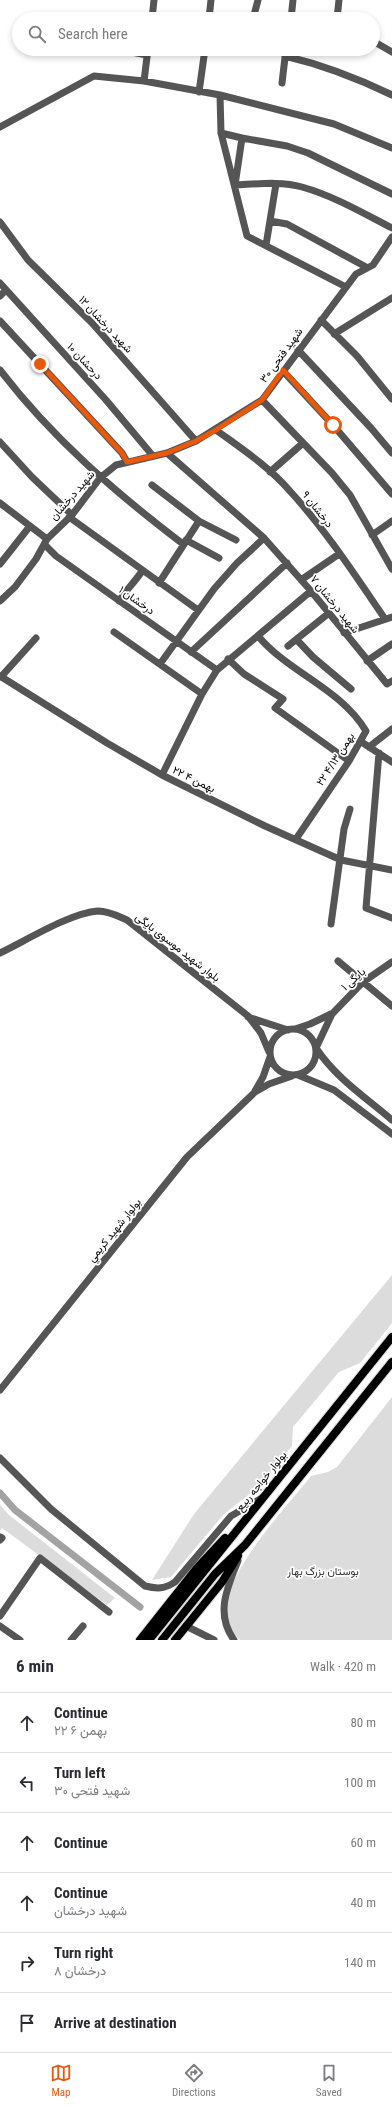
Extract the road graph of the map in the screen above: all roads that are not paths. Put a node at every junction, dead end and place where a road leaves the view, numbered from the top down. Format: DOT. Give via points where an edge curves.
graph roads {
  1 [pos="154,0"];
  2 [pos="211,0"];
  3 [pos="258,0"];
  4 [pos="293,0"];
  5 [pos="339,0"];
  6 [pos="153,12"];
  7 [pos="210,12"];
  8 [pos="255,12"];
  9 [pos="292,12"];
  10 [pos="338,12"];
  11 [pos="380,45"];
  12 [pos="392,52"];
  13 [pos="147,56"];
  14 [pos="204,56"];
  15 [pos="286,56"];
  16 [pos="295,56"];
  17 [pos="144,81"];
  18 [pos="282,83"];
  19 [pos="199,92"];
  20 [pos="220,95"];
  21 [pos="392,95"];
  22 [pos="0,127"];
  23 [pos="220,133"];
  24 [pos="242,138"];
  25 [pos="392,148"];
  26 [pos="276,184"];
  27 [pos="235,185"];
  28 [pos="392,194"];
  29 [pos="270,221"];
  30 [pos="0,222"];
  31 [pos="392,228"];
  32 [pos="392,237"];
  33 [pos="266,245"];
  34 [pos="366,267"];
  35 [pos="0,283"];
  36 [pos="346,287"];
  37 [pos="6,290"];
  38 [pos="0,296"];
  39 [pos="392,298"];
  40 [pos="320,320"];
  41 [pos="0,321"];
  42 [pos="334,334"];
  43 [pos="298,350"];
  44 [pos="0,370"];
  45 [pos="283,370"];
  46 [pos="392,399"];
  47 [pos="262,400"];
  48 [pos="216,430"];
  49 [pos="196,441"];
  50 [pos="0,442"];
  51 [pos="303,443"];
  52 [pos="167,453"];
  53 [pos="392,453"];
  54 [pos="153,456"];
  55 [pos="127,462"];
  56 [pos="270,472"];
  57 [pos="100,478"];
  58 [pos="152,485"];
  59 [pos="392,494"];
  60 [pos="0,503"];
  61 [pos="70,516"];
  62 [pos="199,520"];
  63 [pos="392,521"];
  64 [pos="30,526"];
  65 [pos="372,535"];
  66 [pos="264,538"];
  67 [pos="236,540"];
  68 [pos="46,542"];
  69 [pos="185,542"];
  70 [pos="339,554"];
  71 [pos="219,558"];
  72 [pos="287,563"];
  73 [pos="0,564"];
  74 [pos="392,569"];
  75 [pos="142,571"];
  76 [pos="301,580"];
  77 [pos="159,583"];
  78 [pos="311,591"];
  79 [pos="0,601"];
  80 [pos="119,601"];
  81 [pos="198,610"];
  82 [pos="329,613"];
  83 [pos="389,618"];
  84 [pos="114,632"];
  85 [pos="344,633"];
  86 [pos="258,636"];
  87 [pos="36,638"];
  88 [pos="297,640"];
  89 [pos="176,641"];
  90 [pos="392,644"];
  91 [pos="288,646"];
  92 [pos="191,652"];
  93 [pos="228,660"];
  94 [pos="367,661"];
  95 [pos="160,664"];
  96 [pos="217,670"];
  97 [pos="1,676"];
  98 [pos="389,683"];
  99 [pos="351,689"];
  100 [pos="202,694"];
  101 [pos="392,729"];
  102 [pos="360,741"];
  103 [pos="369,747"];
  104 [pos="379,753"];
  105 [pos="349,761"];
  106 [pos="392,762"];
  107 [pos="162,775"];
  108 [pos="350,809"];
  109 [pos="296,839"];
  110 [pos="341,860"];
  111 [pos="370,867"];
  112 [pos="392,870"];
  113 [pos="392,918"];
  114 [pos="331,924"];
  115 [pos="0,953"];
  116 [pos="338,961"];
  117 [pos="392,962"];
  118 [pos="363,982"];
  119 [pos="392,1006"];
  120 [pos="332,1014"];
  121 [pos="248,1016"];
  122 [pos="290,1029"];
  123 [pos="316,1048"];
  124 [pos="270,1055"];
  125 [pos="295,1075"];
  126 [pos="254,1092"];
  127 [pos="392,1120"];
  128 [pos="392,1134"];
  129 [pos="392,1337"];
  130 [pos="392,1362"];
  131 [pos="0,1390"];
  132 [pos="0,1458"];
  133 [pos="262,1498"];
  134 [pos="246,1518"];
  135 [pos="245,1545"];
  136 [pos="109,1612"];
  137 [pos="0,1616"];
  138 [pos="0,1626"];
  139 [pos="83,1626"];
  140 [pos="186,1626"];
  141 [pos="20,1640"];
  142 [pos="71,1640"];
  143 [pos="140,1640"];
  144 [pos="150,1640"];
  145 [pos="162,1640"];
  146 [pos="174,1640"];
  147 [pos="214,1640"];
  148 [pos="234,1640"];
  1 -- 6 [label="street"];
  2 -- 7 [label="street"];
  3 -- 8 [label="street"];
  4 -- 9 [label="street"];
  5 -- 10 [label="street"];
  11 -- 12 [label="street"];
  13 -- 17 [label="street"];
  14 -- 19 [label="street"];
  15 -- 18 [label="street"];
  16 -- 21 [label="street" via="357,78"];
  17 -- 19 [label="street"];
  17 -- 22 [label="street" via="94,76"];
  19 -- 20 [label="street"];
  20 -- 23 [label="street"];
  20 -- 25 [label="street" via="334,124"];
  23 -- 24 [label="street"];
  23 -- 27 [label="street"];
  24 -- 27 [label="street"];
  24 -- 28 [label="street" via="287,146 308,153"];
  26 -- 27 [label="street"];
  26 -- 29 [label="street"];
  26 -- 31 [label="street" via="301,187 331,197"];
  27 -- 33 [label="street" via="247,236"];
  29 -- 33 [label="street"];
  29 -- 34 [label="street" via="287,224"];
  30 -- 49 [label="street, شهید درخشان ۱۲" via="28,260 92,323"];
  32 -- 34 [label="street, شهید فتحی ۳۰" via="377,260"];
  33 -- 36 [label="street"];
  34 -- 36 [label="street, شهید فتحی ۳۰" via="356,274"];
  35 -- 37 [label="street, درحشان ۱۰"];
  36 -- 40 [label="street, شهید فتحی ۳۰"];
  37 -- 38 [label="street"];
  37 -- 54 [label="street, درحشان ۱۰"];
  39 -- 42 [label="street"];
  40 -- 42 [label="street"];
  40 -- 43 [label="street, شهید فتحی ۳۰"];
  41 -- 55 [label="street" via="122,453"];
  42 -- 46 [label="street"];
  43 -- 45 [label="street, شهید فتحی ۳۰"];
  43 -- 53 [label="street"];
  44 -- 57 [label="street" via="42,420"];
  45 -- 47 [label="street, شهید فتحی ۳۰"];
  45 -- 59 [label="street"];
  47 -- 48 [label="street, شهید فتحی ۳۰"];
  47 -- 51 [label="street"];
  48 -- 49 [label="street, شهید فتحی ۳۰"];
  48 -- 56 [label="street, درخشان ۹"];
  49 -- 52 [label="street, شهید درخشان"];
  50 -- 61 [label="street"];
  51 -- 56 [label="street"];
  51 -- 65 [label="street" via="350,495"];
  52 -- 54 [label="street, شهید درخشان"];
  52 -- 66 [label="street, شهید درخشان ۷"];
  54 -- 55 [label="street, شهید درخشان"];
  55 -- 57 [label="street, شهید درخشان" via="116,465"];
  56 -- 70 [label="street, درخشان ۹" via="289,490"];
  57 -- 61 [label="street, شهید درخشان"];
  57 -- 69 [label="street"];
  58 -- 62 [label="street"];
  60 -- 64 [label="street, درخشان ۱"];
  61 -- 68 [label="street, شهید درخشان"];
  61 -- 75 [label="street"];
  62 -- 67 [label="street"];
  62 -- 69 [label="street"];
  63 -- 65 [label="street"];
  64 -- 68 [label="street, درخشان ۱"];
  64 -- 73 [label="street"];
  65 -- 74 [label="street"];
  66 -- 72 [label="street, شهید درخشان ۷"];
  66 -- 81 [label="street" via="238,562"];
  68 -- 79 [label="street, شهید درخشان" via="15,587"];
  68 -- 80 [label="street, درخشان ۱"];
  69 -- 71 [label="street"];
  69 -- 77 [label="street"];
  70 -- 76 [label="street"];
  70 -- 83 [label="street, درخشان ۹"];
  72 -- 76 [label="street, شهید درخشان ۷"];
  72 -- 92 [label="street"];
  75 -- 77 [label="street"];
  75 -- 80 [label="street"];
  76 -- 78 [label="street, شهید درخشان ۷"];
  77 -- 81 [label="street"];
  78 -- 82 [label="street, شهید درخشان ۷"];
  78 -- 86 [label="street"];
  80 -- 89 [label="street, درخشان ۱"];
  81 -- 89 [label="street"];
  82 -- 85 [label="street, شهید درخشان ۷"];
  82 -- 88 [label="street"];
  83 -- 85 [label="street"];
  84 -- 95 [label="street"];
  85 -- 94 [label="street, شهید درخشان ۷"];
  86 -- 93 [label="street"];
  86 -- 102 [label="street, ۲۲ بهمن ۴/۱۳" via="270,651 315,681 358,718 366,732"];
  87 -- 97 [label="street"];
  88 -- 91 [label="street"];
  88 -- 99 [label="street"];
  89 -- 92 [label="street, درخشان ۱"];
  89 -- 95 [label="street"];
  90 -- 94 [label="street"];
  92 -- 96 [label="street, درخشان ۱"];
  93 -- 96 [label="street"];
  93 -- 105 [label="street" via="244,674 283,699 276,708"];
  94 -- 98 [label="street, شهید درخشان ۷"];
  95 -- 100 [label="street"];
  96 -- 100 [label="street"];
  97 -- 107 [label="street, ۲۲ بهمن ۴"];
  100 -- 107 [label="street"];
  101 -- 103 [label="street"];
  102 -- 103 [label="street"];
  102 -- 105 [label="street, ۲۲ بهمن ۴/۱۳"];
  103 -- 104 [label="street"];
  104 -- 106 [label="street"];
  104 -- 111 [label="street"];
  105 -- 109 [label="street, ۲۲ بهمن ۴/۱۳"];
  107 -- 109 [label="street, ۲۲ بهمن ۴"];
  108 -- 110 [label="street" via="344,829"];
  109 -- 110 [label="street, ۲۲ بهمن ۴"];
  110 -- 111 [label="street, ۲۲ بهمن ۴"];
  110 -- 114 [label="street"];
  111 -- 112 [label="street, ۲۲ بهمن ۴"];
  111 -- 113 [label="street" via="366,908"];
  115 -- 121 [label="street, بلوار شهید موسوی بایگی" via="80,914 100,911 111,913 132,924"];
  116 -- 118 [label="street"];
  117 -- 118 [label="street, بایگی ۱"];
  118 -- 119 [label="street"];
  118 -- 120 [label="street, بایگی ۱"];
  120 -- 122 [label="street" via="310,1024"];
  120 -- 123 [label="street"];
  121 -- 122 [label="street, بلوار شهید موسوی بایگی"];
  121 -- 124 [label="street, بلوار شهید موسوی بایگی" via="261,1034"];
  122 -- 123 [label="street" via="308,1034"];
  122 -- 124 [label="street" via="275,1038"];
  123 -- 125 [label="street" via="314,1063 307,1071"];
  123 -- 127 [label="street" via="326,1064"];
  124 -- 125 [label="street" via="278,1070"];
  124 -- 126 [label="street, بولوار شهيد كريمي" via="263,1077"];
  125 -- 126 [label="street, بولوار شهيد كريمي"];
  125 -- 128 [label="street" via="334,1090"];
  126 -- 131 [label="street, بولوار شهيد كريمي" via="187,1157"];
  129 -- 133 [label="main road, بولوار خواجه ربیع"];
  130 -- 135 [label="main road"];
  132 -- 133 [label="street" via="51,1509 145,1586 152,1588 166,1588 175,1582 231,1516"];
  133 -- 134 [label="main road, بولوار خواجه ربیع"];
  134 -- 143 [label="main road" via="197,1568"];
  134 -- 144 [label="main road, بولوار خواجه ربیع"];
  135 -- 140 [label="main road" via="222,1582"];
  135 -- 145 [label="main road" via="215,1574"];
  135 -- 148 [label="street" via="226,1590 223,1604 226,1624"];
  136 -- 137 [label="street" via="40,1558"];
  138 -- 141 [label="street"];
  139 -- 142 [label="street"];
  140 -- 146 [label="main road"];
  140 -- 147 [label="street"];
}
